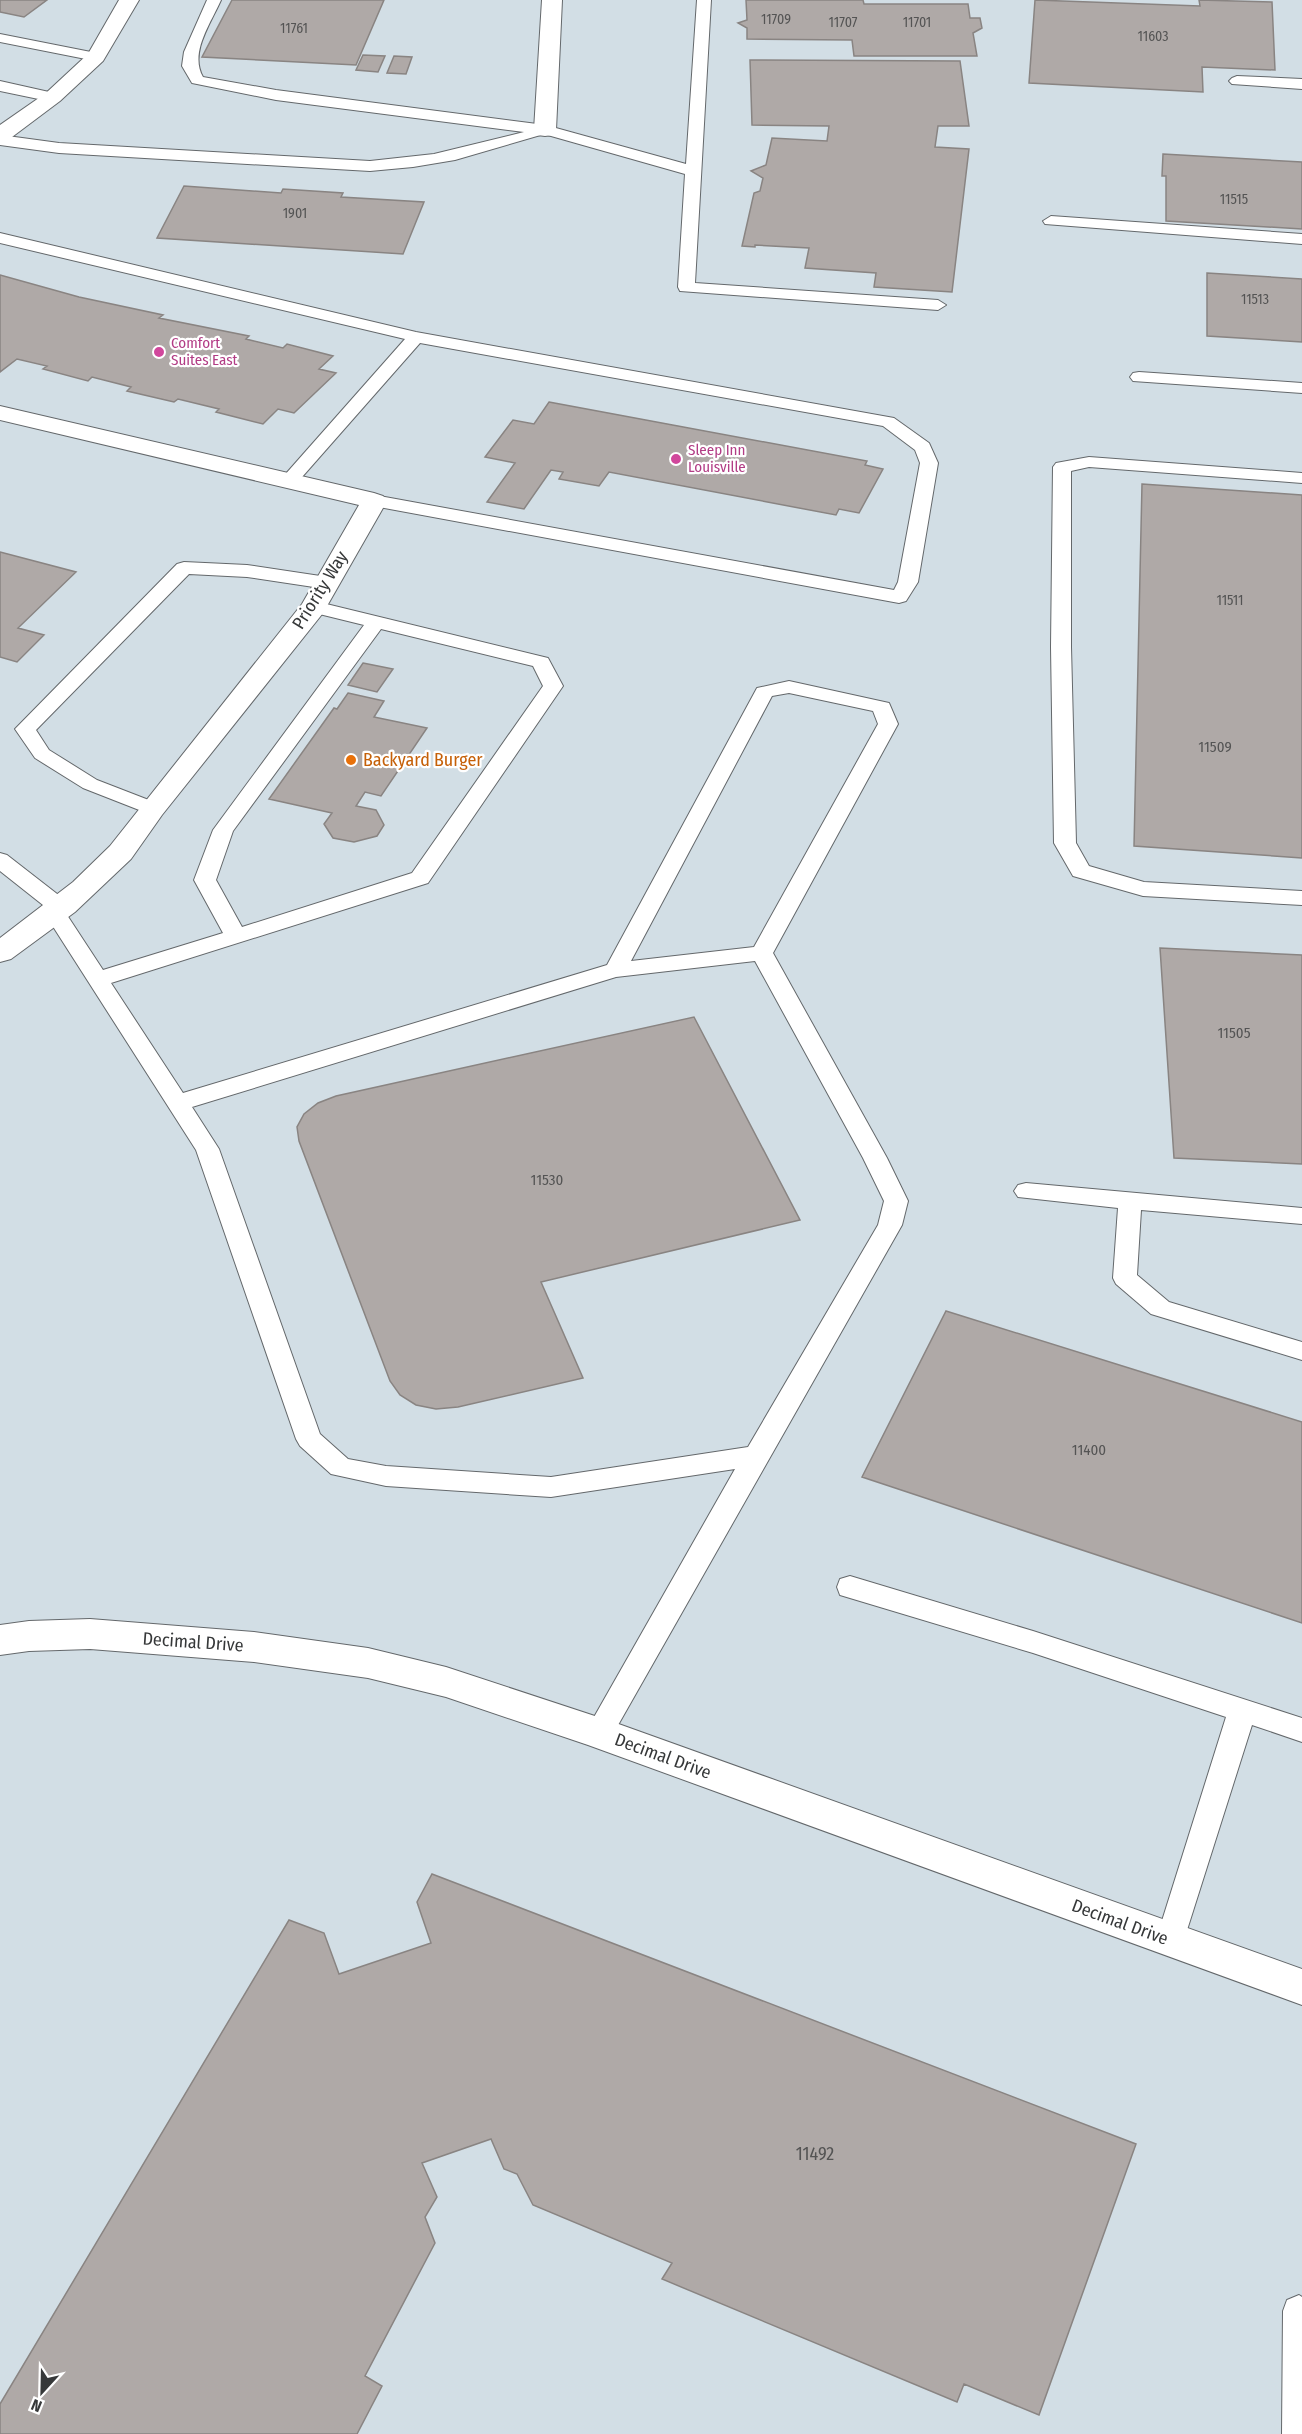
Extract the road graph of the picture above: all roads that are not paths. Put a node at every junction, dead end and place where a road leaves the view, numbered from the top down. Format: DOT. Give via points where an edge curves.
graph roads {
  1 [pos="129,0"];
  2 [pos="214,0"];
  3 [pos="552,0"];
  4 [pos="704,0"];
  5 [pos="0,38"];
  6 [pos="96,57"];
  7 [pos="1238,81"];
  8 [pos="1302,84"];
  9 [pos="0,86"];
  10 [pos="53,98"];
  11 [pos="545,130"];
  12 [pos="0,135"];
  13 [pos="0,140"];
  14 [pos="693,171"];
  15 [pos="1051,221"];
  16 [pos="0,238"];
  17 [pos="1302,239"];
  18 [pos="938,304"];
  19 [pos="416,337"];
  20 [pos="1139,377"];
  21 [pos="1302,388"];
  22 [pos="0,413"];
  23 [pos="1302,478"];
  24 [pos="289,481"];
  25 [pos="374,501"];
  26 [pos="327,583"];
  27 [pos="314,607"];
  28 [pos="376,622"];
  29 [pos="152,809"];
  30 [pos="0,860"];
  31 [pos="1302,898"];
  32 [pos="59,912"];
  33 [pos="236,936"];
  34 [pos="0,952"];
  35 [pos="762,953"];
  36 [pos="615,970"];
  37 [pos="97,980"];
  38 [pos="177,1103"];
  39 [pos="1026,1191"];
  40 [pos="1130,1200"];
  41 [pos="1302,1216"];
  42 [pos="1302,1351"];
  43 [pos="756,1456"];
  44 [pos="850,1587"];
  45 [pos="0,1640"];
  46 [pos="1242,1711"];
  47 [pos="1302,1730"];
  48 [pos="598,1733"];
  49 [pos="1171,1940"];
  50 [pos="1302,1988"];
  51 [pos="1299,2311"];
  52 [pos="1299,2434"];
  1 -- 6 [label="street"];
  2 -- 11 [label="lane" via="191,52 189,66 197,80 276,95"];
  3 -- 11 [label="street"];
  4 -- 14 [label="lane"];
  5 -- 6 [label="lane"];
  6 -- 10 [label="street"];
  7 -- 8 [label="lane"];
  9 -- 10 [label="lane"];
  10 -- 12 [label="street"];
  11 -- 13 [label="lane" via="465,155 370,166 59,148"];
  11 -- 14 [label="lane"];
  14 -- 18 [label="lane" via="686,287"];
  15 -- 17 [label="lane"];
  16 -- 19 [label="lane"];
  19 -- 24 [label="lane"];
  19 -- 25 [label="lane" via="888,422 923,447 929,463 908,582 899,597"];
  20 -- 21 [label="lane"];
  22 -- 24 [label="street"];
  23 -- 31 [label="lane" via="1089,462 1062,467 1061,599 1065,843 1081,871 1143,889"];
  24 -- 25 [label="street"];
  25 -- 26 [label="street, Priority Way"];
  26 -- 27 [label="street, Priority Way"];
  26 -- 29 [label="lane" via="247,571 184,568 25,729 42,754 90,784"];
  27 -- 28 [label="lane"];
  27 -- 29 [label="street, Priority Way"];
  28 -- 33 [label="lane" via="223,830 205,880"];
  28 -- 33 [label="lane" via="541,662 553,686 420,878"];
  29 -- 32 [label="street, Priority Way" via="100,876"];
  30 -- 32 [label="lane"];
  32 -- 34 [label="street, Priority Way"];
  32 -- 37 [label="lane"];
  33 -- 37 [label="lane"];
  35 -- 36 [label="lane"];
  35 -- 36 [label="lane" via="888,724 882,707 789,687 764,692"];
  35 -- 43 [label="lane" via="896,1201 890,1225"];
  36 -- 38 [label="lane"];
  37 -- 38 [label="lane"];
  38 -- 43 [label="lane" via="207,1149 309,1439 340,1467 386,1476 550,1488"];
  39 -- 40 [label="lane"];
  40 -- 41 [label="lane"];
  40 -- 42 [label="lane" via="1125,1278 1160,1308"];
  43 -- 48 [label="lane"];
  44 -- 46 [label="lane"];
  45 -- 48 [label="street, Decimal Drive" via="90,1634 254,1647 368,1663 446,1682"];
  46 -- 47 [label="lane"];
  46 -- 49 [label="lane"];
  48 -- 49 [label="street, Decimal Drive"];
  49 -- 50 [label="street, Decimal Drive"];
  51 -- 52 [label="lane"];
}
